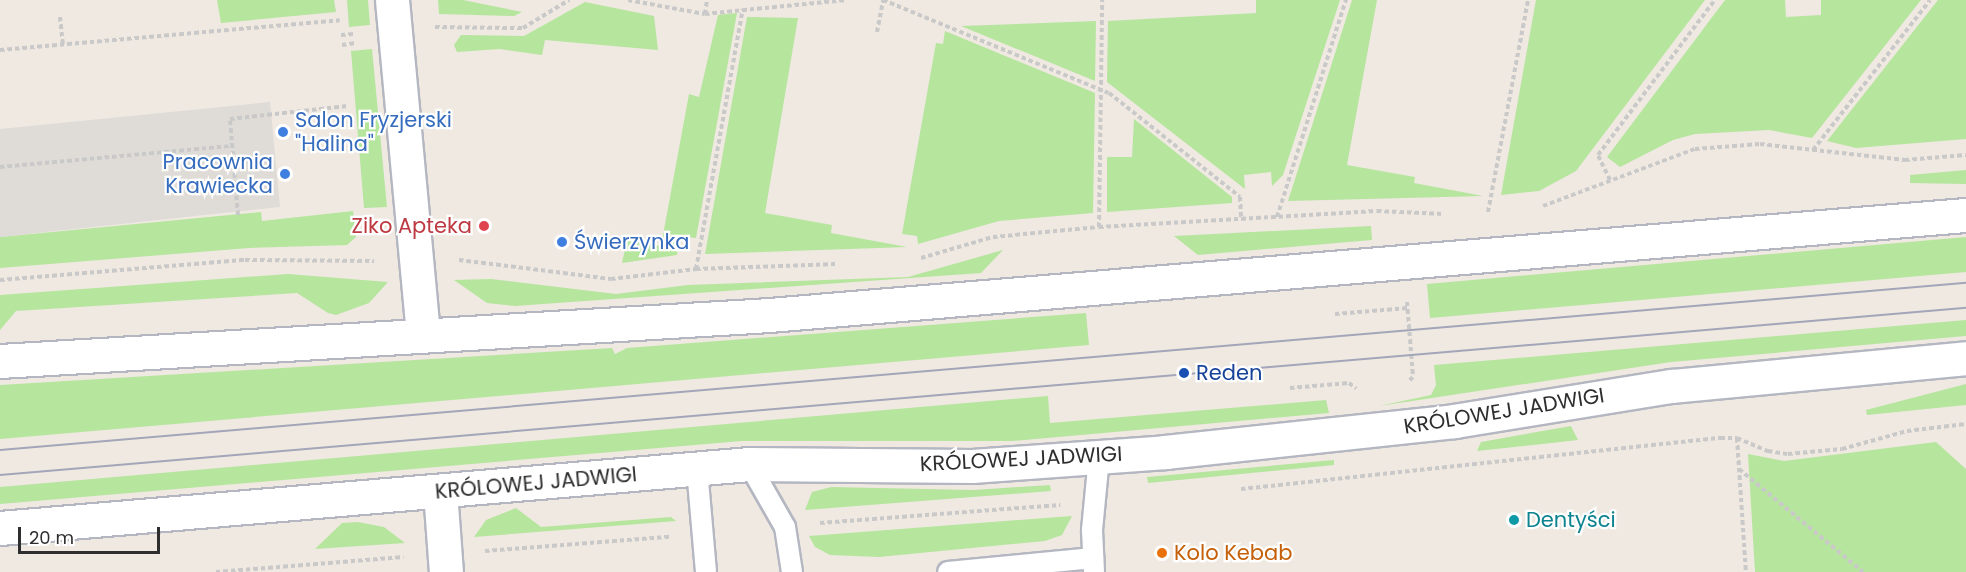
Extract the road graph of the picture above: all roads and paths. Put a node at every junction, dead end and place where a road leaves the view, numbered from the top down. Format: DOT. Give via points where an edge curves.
graph roads {
  1 [pos="392,0"];
  2 [pos="569,0"];
  3 [pos="628,0"];
  4 [pos="707,0"];
  5 [pos="846,0"];
  6 [pos="883,0"];
  7 [pos="1102,0"];
  8 [pos="1346,0"];
  9 [pos="1528,0"];
  10 [pos="1715,0"];
  11 [pos="1930,0"];
  12 [pos="644,2"];
  13 [pos="743,9"];
  14 [pos="705,14"];
  15 [pos="60,17"];
  16 [pos="340,20"];
  17 [pos="425,29"];
  18 [pos="877,32"];
  19 [pos="358,33"];
  20 [pos="341,35"];
  21 [pos="63,44"];
  22 [pos="0,50"];
  23 [pos="1100,89"];
  24 [pos="347,106"];
  25 [pos="232,146"];
  26 [pos="1813,150"];
  27 [pos="1966,155"];
  28 [pos="0,167"];
  29 [pos="1610,180"];
  30 [pos="1537,208"];
  31 [pos="1499,211"];
  32 [pos="1488,212"];
  33 [pos="1479,213"];
  34 [pos="238,215"];
  35 [pos="1454,215"];
  36 [pos="1966,215"];
  37 [pos="1277,217"];
  38 [pos="1241,219"];
  39 [pos="1099,227"];
  40 [pos="449,259"];
  41 [pos="912,261"];
  42 [pos="383,262"];
  43 [pos="843,264"];
  44 [pos="696,269"];
  45 [pos="0,280"];
  46 [pos="1406,297"];
  47 [pos="1408,308"];
  48 [pos="1335,314"];
  49 [pos="423,335"];
  50 [pos="1966,358"];
  51 [pos="0,361"];
  52 [pos="1413,377"];
  53 [pos="1290,388"];
  54 [pos="1361,392"];
  55 [pos="1966,424"];
  56 [pos="1737,438"];
  57 [pos="1099,457"];
  58 [pos="749,465"];
  59 [pos="697,469"];
  60 [pos="1739,469"];
  61 [pos="1239,489"];
  62 [pos="440,491"];
  63 [pos="0,528"];
  64 [pos="406,557"];
  65 [pos="1094,565"];
  66 [pos="216,572"];
  67 [pos="446,572"];
  68 [pos="706,572"];
  69 [pos="792,572"];
  70 [pos="948,572"];
  71 [pos="1746,572"];
  72 [pos="1863,572"];
  1 -- 49 [label="street"];
  2 -- 17 [label="path" via="523,28"];
  3 -- 12 [label="path"];
  4 -- 14 [label="path"];
  5 -- 13 [label="path"];
  6 -- 18 [label="path"];
  6 -- 23 [label="path"];
  7 -- 23 [label="path"];
  8 -- 37 [label="path"];
  9 -- 32 [label="path"];
  10 -- 29 [label="path" via="1598,155"];
  11 -- 26 [label="path"];
  12 -- 14 [label="path"];
  13 -- 14 [label="path"];
  13 -- 44 [label="path"];
  15 -- 21 [label="path"];
  16 -- 21 [label="path"];
  19 -- 20 [label="path"];
  21 -- 22 [label="path"];
  23 -- 38 [label="path" via="1240,197"];
  23 -- 39 [label="path"];
  24 -- 25 [label="path" via="230,119"];
  25 -- 28 [label="path"];
  25 -- 34 [label="path"];
  26 -- 27 [label="path" via="1905,160"];
  26 -- 29 [label="path" via="1760,144 1690,150"];
  29 -- 30 [label="path"];
  31 -- 32 [label="path"];
  32 -- 33 [label="path"];
  35 -- 37 [label="path" via="1388,211"];
  36 -- 49 [label="street" via="769,315"];
  37 -- 38 [label="path"];
  38 -- 39 [label="path"];
  39 -- 41 [label="path" via="993,237"];
  40 -- 44 [label="path" via="600,279"];
  42 -- 45 [label="path" via="245,260"];
  43 -- 44 [label="path"];
  46 -- 47 [label="path"];
  47 -- 48 [label="path"];
  47 -- 52 [label="path"];
  49 -- 51 [label="street"];
  50 -- 57 [label="street, KRÓLOWEJ JADWIGI" via="1671,386 1361,433"];
  53 -- 54 [label="path" via="1349,383"];
  55 -- 56 [label="path" via="1906,430 1842,449 1788,454 1768,452"];
  56 -- 60 [label="path"];
  56 -- 61 [label="path"];
  57 -- 58 [label="street, KRÓLOWEJ JADWIGI" via="972,466"];
  57 -- 65 [label="lane"];
  58 -- 59 [label="street, KRÓLOWEJ JADWIGI"];
  58 -- 69 [label="lane" via="785,527"];
  59 -- 62 [label="street, KRÓLOWEJ JADWIGI"];
  59 -- 68 [label="lane"];
  60 -- 71 [label="path"];
  60 -- 72 [label="path"];
  62 -- 63 [label="street, KRÓLOWEJ JADWIGI"];
  62 -- 67 [label="street"];
  64 -- 66 [label="path"];
  65 -- 70 [label="lane"];
}
